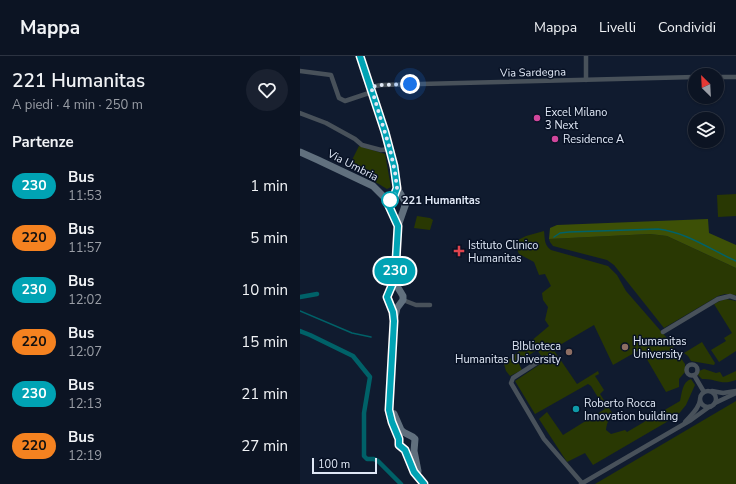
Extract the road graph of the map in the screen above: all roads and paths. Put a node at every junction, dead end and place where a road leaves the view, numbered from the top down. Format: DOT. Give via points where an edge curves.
graph roads {
  1 [pos="360,56"];
  2 [pos="586,56"];
  3 [pos="300,71"];
  4 [pos="736,76"];
  5 [pos="688,77"];
  6 [pos="724,77"];
  7 [pos="586,80"];
  8 [pos="372,90"];
  9 [pos="300,113"];
  10 [pos="390,149"];
  11 [pos="300,152"];
  12 [pos="397,188"];
  13 [pos="381,193"];
  14 [pos="393,197"];
  15 [pos="403,198"];
  16 [pos="390,208"];
  17 [pos="403,211"];
  18 [pos="398,226"];
  19 [pos="397,261"];
  20 [pos="390,290"];
  21 [pos="400,290"];
  22 [pos="736,298"];
  23 [pos="401,302"];
  24 [pos="390,303"];
  25 [pos="430,305"];
  26 [pos="394,321"];
  27 [pos="663,332"];
  28 [pos="542,360"];
  29 [pos="694,375"];
  30 [pos="712,391"];
  31 [pos="704,392"];
  32 [pos="736,392"];
  33 [pos="700,399"];
  34 [pos="389,400"];
  35 [pos="716,403"];
  36 [pos="708,407"];
  37 [pos="684,423"];
  38 [pos="408,434"];
  39 [pos="399,442"];
  40 [pos="414,447"];
  41 [pos="405,450"];
  42 [pos="419,477"];
  43 [pos="424,484"];
  44 [pos="582,484"];
  1 -- 8 [label="street"];
  2 -- 7 [label="street"];
  3 -- 8 [label="street, Via Sardegna" via="332,75 339,98 345,101"];
  4 -- 6 [label="street"];
  5 -- 7 [label="street, Via Sardegna"];
  7 -- 8 [label="street, Via Sardegna" via="381,85"];
  8 -- 10 [label="street"];
  9 -- 10 [label="street" via="326,123 362,145 381,150"];
  10 -- 12 [label="street"];
  11 -- 13 [label="street, Via Umbria" via="358,178"];
  12 -- 14 [label="street"];
  12 -- 15 [label="street"];
  13 -- 14 [label="street"];
  13 -- 16 [label="street, Via Umbria"];
  14 -- 15 [label="street"];
  14 -- 16 [label="street"];
  15 -- 17 [label="street" via="406,205"];
  16 -- 17 [label="street" via="397,213"];
  16 -- 18 [label="street, Via Umbria"];
  17 -- 18 [label="street"];
  18 -- 19 [label="street"];
  19 -- 20 [label="street" via="394,282"];
  19 -- 21 [label="street" via="397,286"];
  20 -- 21 [label="street"];
  20 -- 24 [label="street" via="387,297"];
  21 -- 23 [label="street" via="403,294"];
  22 -- 27 [label="street" via="730,296 718,299"];
  23 -- 24 [label="street" via="395,305"];
  23 -- 25 [label="street"];
  23 -- 26 [label="street"];
  24 -- 26 [label="street"];
  26 -- 34 [label="street"];
  28 -- 44 [label="street" via="513,378 512,383 544,439"];
  29 -- 31 [label="street"];
  30 -- 31 [label="street"];
  30 -- 32 [label="street"];
  30 -- 35 [label="street" via="717,398"];
  31 -- 33 [label="street"];
  32 -- 35 [label="street"];
  33 -- 36 [label="street" via="701,404"];
  33 -- 37 [label="street" via="697,409"];
  34 -- 38 [label="street" via="398,425 403,433"];
  34 -- 39 [label="street" via="392,422"];
  35 -- 36 [label="street"];
  36 -- 37 [label="street"];
  37 -- 44 [label="street"];
  38 -- 39 [label="street"];
  38 -- 40 [label="street" via="414,439"];
  39 -- 41 [label="street"];
  40 -- 41 [label="street"];
  40 -- 42 [label="street"];
  41 -- 42 [label="street" via="414,472"];
  42 -- 43 [label="street"];
}
